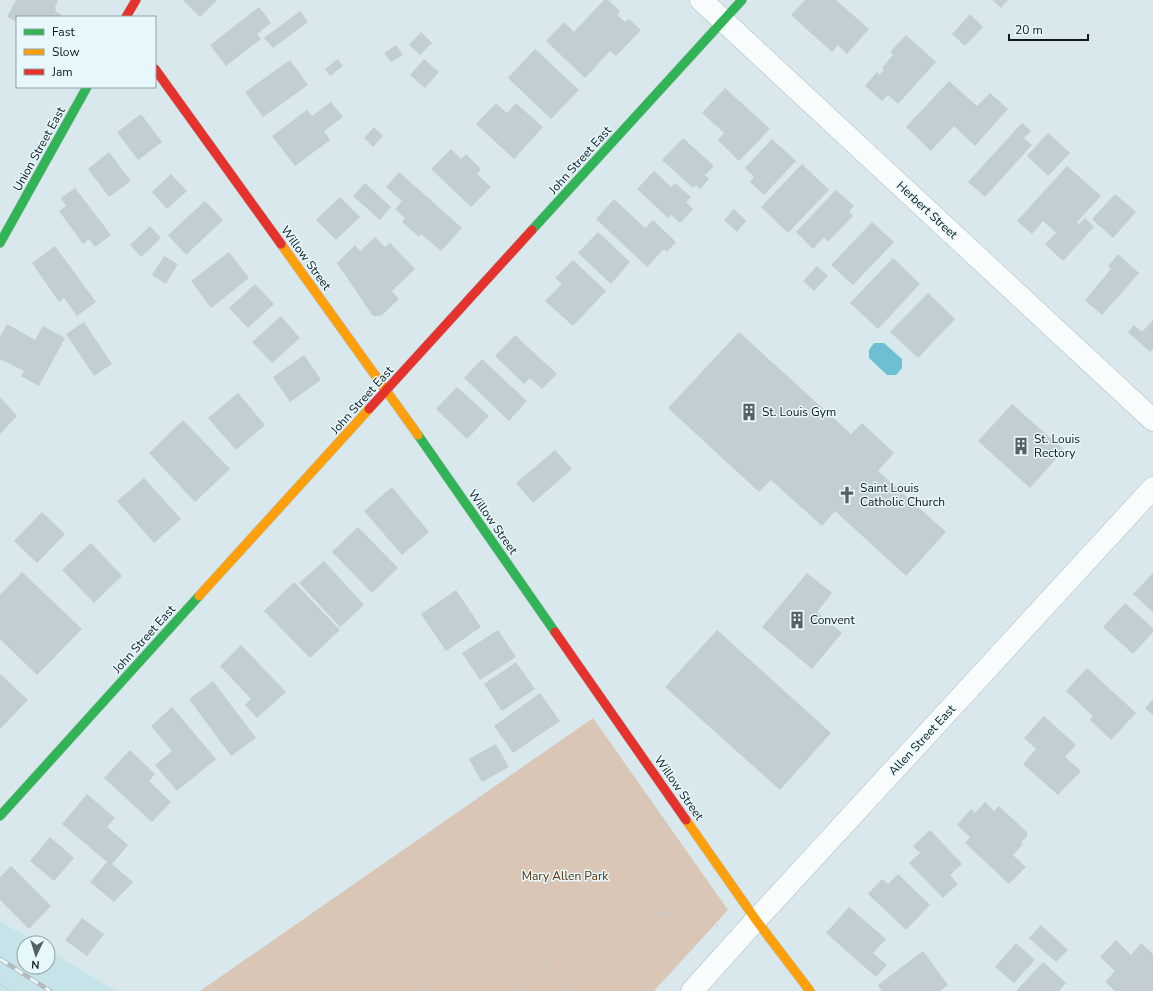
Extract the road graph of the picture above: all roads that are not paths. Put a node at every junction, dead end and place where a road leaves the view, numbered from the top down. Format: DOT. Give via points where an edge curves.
graph roads {
  1 [pos="136,0"];
  2 [pos="701,0"];
  3 [pos="742,0"];
  4 [pos="127,16"];
  5 [pos="724,21"];
  6 [pos="156,70"];
  7 [pos="86,88"];
  8 [pos="0,243"];
  9 [pos="386,390"];
  10 [pos="1153,420"];
  11 [pos="1153,488"];
  12 [pos="0,816"];
  13 [pos="756,920"];
  14 [pos="692,991"];
  15 [pos="810,991"];
  1 -- 4 [label="street"];
  2 -- 5 [label="street, Herbert Street"];
  3 -- 5 [label="street, John Street East"];
  5 -- 9 [label="street, John Street East"];
  5 -- 10 [label="street, Herbert Street"];
  6 -- 9 [label="street, Willow Street"];
  7 -- 8 [label="street, Union Street East"];
  9 -- 12 [label="street, John Street East"];
  9 -- 13 [label="street, Willow Street"];
  11 -- 13 [label="street, Allen Street East"];
  13 -- 14 [label="street, Allen Street East"];
  13 -- 15 [label="street, Willow Street"];
}
